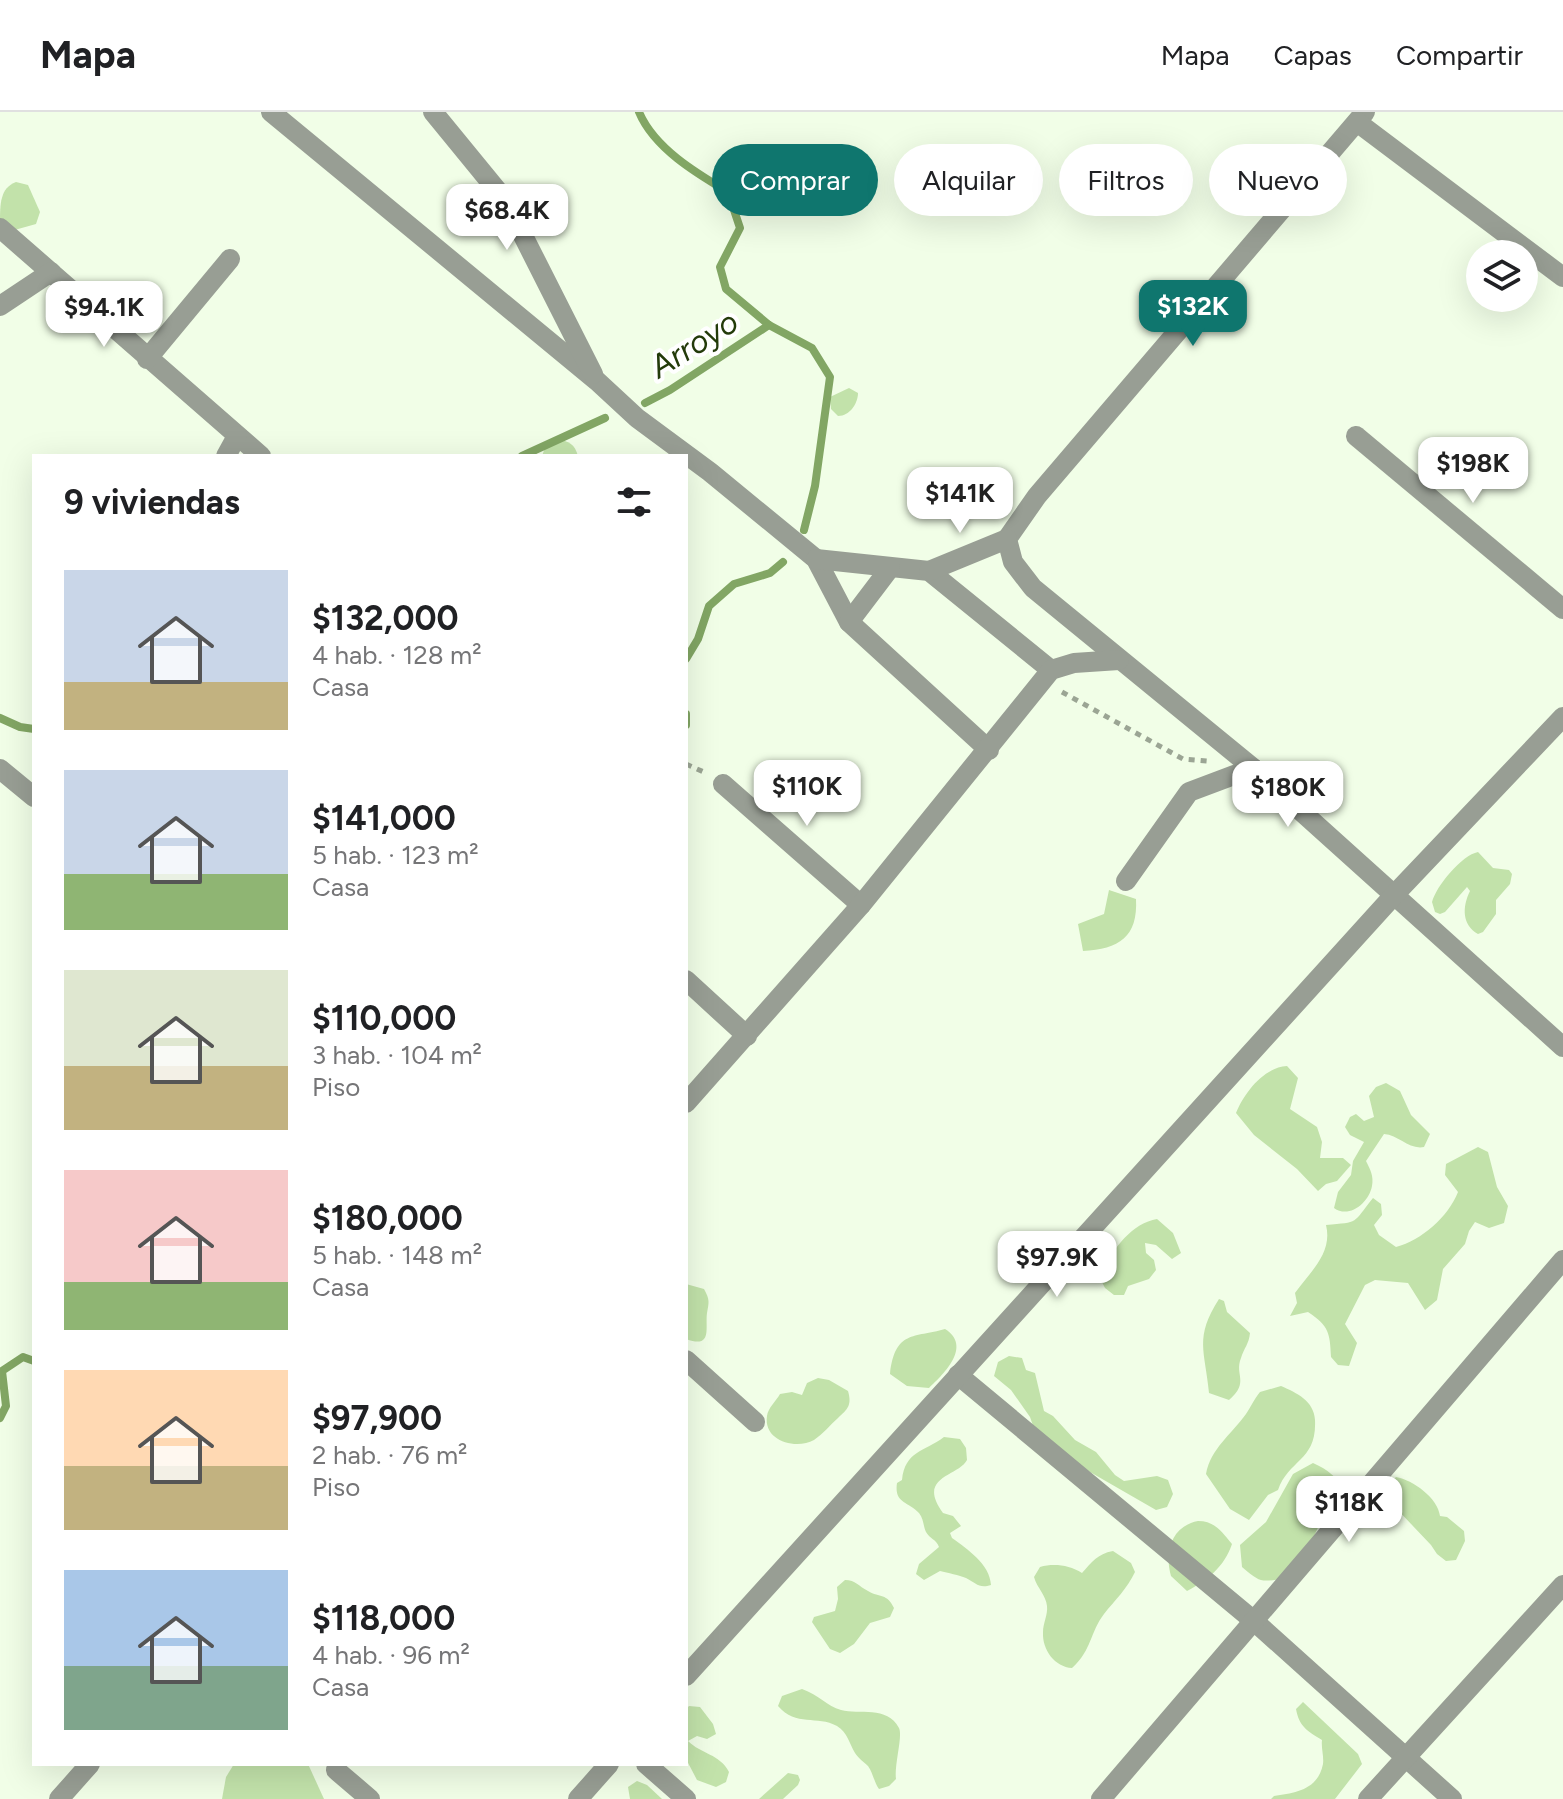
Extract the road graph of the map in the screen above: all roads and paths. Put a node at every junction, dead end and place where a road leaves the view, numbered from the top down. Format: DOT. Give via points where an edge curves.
graph roads {
  1 [pos="271,112"];
  2 [pos="433,112"];
  3 [pos="1361,117"];
  4 [pos="0,228"];
  5 [pos="230,259"];
  6 [pos="51,272"];
  7 [pos="1563,277"];
  8 [pos="0,306"];
  9 [pos="147,359"];
  10 [pos="597,381"];
  11 [pos="237,436"];
  12 [pos="1356,436"];
  13 [pos="227,454"];
  14 [pos="259,454"];
  15 [pos="686,454"];
  16 [pos="688,456"];
  17 [pos="1007,539"];
  18 [pos="816,559"];
  19 [pos="890,568"];
  20 [pos="929,571"];
  21 [pos="1563,609"];
  22 [pos="849,622"];
  23 [pos="1119,660"];
  24 [pos="1047,675"];
  25 [pos="1563,717"];
  26 [pos="989,750"];
  27 [pos="1209,761"];
  28 [pos="1253,768"];
  29 [pos="0,769"];
  30 [pos="723,784"];
  31 [pos="32,795"];
  32 [pos="1126,881"];
  33 [pos="1395,894"];
  34 [pos="861,905"];
  35 [pos="688,982"];
  36 [pos="747,1036"];
  37 [pos="1563,1047"];
  38 [pos="688,1101"];
  39 [pos="1563,1260"];
  40 [pos="688,1362"];
  41 [pos="958,1375"];
  42 [pos="755,1422"];
  43 [pos="1563,1585"];
  44 [pos="1254,1621"];
  45 [pos="688,1674"];
  46 [pos="1406,1757"];
  47 [pos="88,1766"];
  48 [pos="607,1766"];
  49 [pos="648,1766"];
  50 [pos="336,1770"];
  51 [pos="59,1799"];
  52 [pos="370,1799"];
  53 [pos="578,1799"];
  54 [pos="686,1799"];
  55 [pos="1101,1799"];
  56 [pos="1368,1799"];
  57 [pos="1452,1799"];
  1 -- 10 [label="street"];
  2 -- 10 [label="street" via="505,200"];
  3 -- 7 [label="street"];
  3 -- 17 [label="street" via="1037,496"];
  4 -- 6 [label="street"];
  5 -- 9 [label="street"];
  6 -- 8 [label="street"];
  6 -- 9 [label="street"];
  9 -- 11 [label="street"];
  10 -- 15 [label="street"];
  11 -- 13 [label="street"];
  11 -- 14 [label="street"];
  12 -- 21 [label="street"];
  16 -- 18 [label="street"];
  17 -- 20 [label="street"];
  17 -- 23 [label="street" via="1013,562 1033,588"];
  18 -- 19 [label="street"];
  18 -- 22 [label="street"];
  19 -- 20 [label="street"];
  19 -- 22 [label="street"];
  20 -- 24 [label="street"];
  22 -- 26 [label="street"];
  23 -- 24 [label="street" via="1074,663"];
  23 -- 28 [label="street"];
  24 -- 26 [label="street"];
  24 -- 27 [label="path" via="1183,759"];
  25 -- 33 [label="street"];
  26 -- 34 [label="street"];
  28 -- 32 [label="street" via="1189,792"];
  28 -- 33 [label="street"];
  29 -- 31 [label="street"];
  30 -- 34 [label="street"];
  33 -- 37 [label="street"];
  33 -- 41 [label="street"];
  34 -- 36 [label="street"];
  35 -- 36 [label="street"];
  36 -- 38 [label="street"];
  39 -- 44 [label="street"];
  40 -- 42 [label="street"];
  41 -- 44 [label="street"];
  41 -- 45 [label="street"];
  43 -- 46 [label="street"];
  44 -- 46 [label="street"];
  44 -- 55 [label="street"];
  46 -- 56 [label="street"];
  46 -- 57 [label="street"];
  47 -- 51 [label="street"];
  48 -- 53 [label="street"];
  49 -- 54 [label="street"];
  50 -- 52 [label="street"];
}
